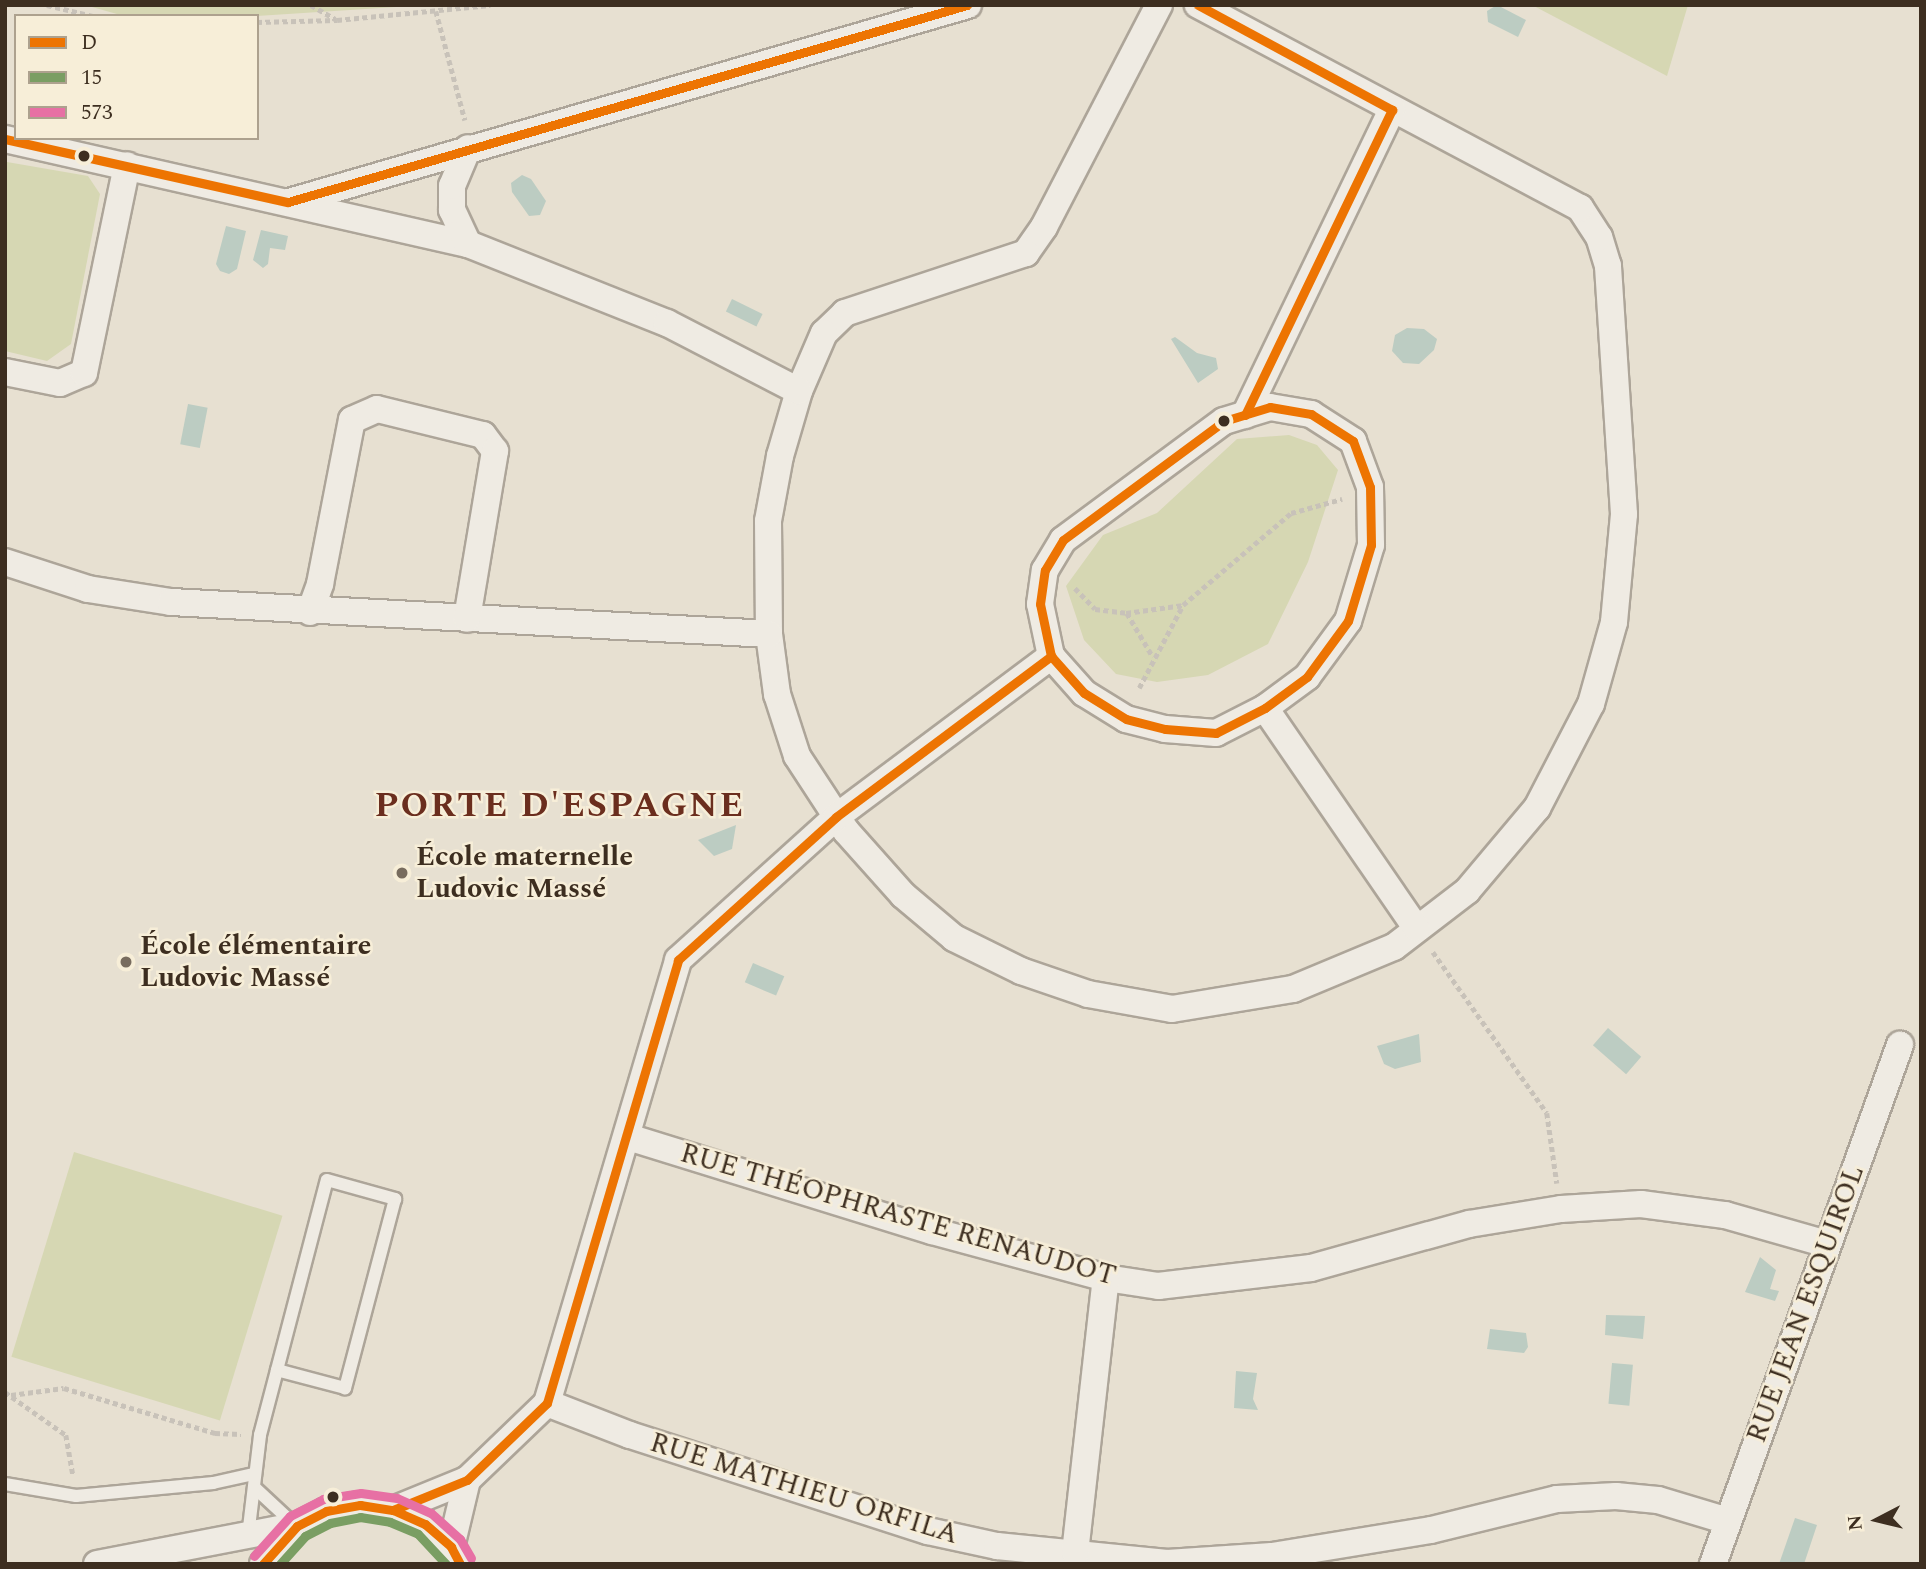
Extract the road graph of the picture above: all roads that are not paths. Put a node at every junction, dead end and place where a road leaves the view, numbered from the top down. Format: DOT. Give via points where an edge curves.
graph roads {
  1 [pos="968,5"];
  2 [pos="1159,5"];
  3 [pos="1198,5"];
  4 [pos="1392,110"];
  5 [pos="5,139"];
  6 [pos="468,148"];
  7 [pos="127,165"];
  8 [pos="288,202"];
  9 [pos="468,244"];
  10 [pos="5,372"];
  11 [pos="799,391"];
  12 [pos="1245,415"];
  13 [pos="5,562"];
  14 [pos="310,612"];
  15 [pos="467,619"];
  16 [pos="769,634"];
  17 [pos="1051,656"];
  18 [pos="1265,708"];
  19 [pos="836,817"];
  20 [pos="1416,928"];
  21 [pos="1900,1045"];
  22 [pos="628,1137"];
  23 [pos="1827,1244"];
  24 [pos="1106,1278"];
  25 [pos="277,1370"];
  26 [pos="547,1403"];
  27 [pos="254,1474"];
  28 [pos="467,1480"];
  29 [pos="5,1485"];
  30 [pos="255,1488"];
  31 [pos="393,1510"];
  32 [pos="1728,1521"];
  33 [pos="296,1526"];
  34 [pos="248,1536"];
  35 [pos="161,1553"];
  36 [pos="1075,1553"];
  37 [pos="456,1556"];
  38 [pos="97,1564"];
  39 [pos="202,1564"];
  40 [pos="263,1564"];
  41 [pos="1713,1564"];
  1 -- 6 [label="street"];
  2 -- 11 [label="street" via="1044,227 1026,253 845,313 824,333"];
  3 -- 4 [label="street"];
  4 -- 12 [label="street"];
  4 -- 20 [label="street" via="1580,208 1600,237 1608,266 1624,514 1614,622 1591,704 1537,808 1467,891"];
  5 -- 7 [label="street"];
  6 -- 8 [label="street"];
  6 -- 9 [label="street" via="452,186 452,209"];
  7 -- 8 [label="street"];
  7 -- 10 [label="street" via="84,373 60,383"];
  8 -- 9 [label="street"];
  9 -- 11 [label="street" via="667,323"];
  11 -- 16 [label="street" via="779,456 768,521"];
  12 -- 17 [label="street" via="1224,421 1063,540 1045,570 1040,604"];
  12 -- 18 [label="street" via="1269,407 1311,414 1353,441 1370,487 1371,545 1348,621 1307,677"];
  13 -- 14 [label="street" via="88,589"];
  14 -- 15 [label="street"];
  14 -- 15 [label="street" via="320,584 352,420 377,409 483,435 495,451"];
  15 -- 16 [label="street"];
  16 -- 19 [label="street" via="777,694 797,757"];
  17 -- 18 [label="street" via="1084,693 1139,722 1216,733"];
  17 -- 19 [label="street"];
  18 -- 20 [label="street"];
  19 -- 20 [label="street" via="903,895 954,938 1021,971 1088,994 1172,1009 1293,989 1394,947"];
  19 -- 22 [label="street" via="678,960"];
  21 -- 23 [label="street, RUE JEAN ESQUIROL"];
  22 -- 24 [label="street, RUE THÉOPHRASTE RENAUDOT" via="932,1231"];
  22 -- 26 [label="street"];
  23 -- 24 [label="street, RUE THÉOPHRASTE RENAUDOT" via="1725,1215 1653,1205 1561,1209 1469,1224 1311,1268 1158,1286"];
  23 -- 32 [label="street, RUE JEAN ESQUIROL"];
  24 -- 36 [label="street"];
  25 -- 25 [label="lane" via="345,1388 395,1199 327,1180"];
  25 -- 27 [label="lane"];
  26 -- 28 [label="street"];
  26 -- 36 [label="street, RUE MATHIEU ORFILA" via="630,1435 928,1531 997,1546"];
  27 -- 29 [label="lane" via="213,1483 76,1496"];
  27 -- 30 [label="lane"];
  28 -- 31 [label="street"];
  28 -- 37 [label="street"];
  30 -- 33 [label="lane"];
  30 -- 34 [label="lane"];
  31 -- 33 [label="street" via="348,1507 326,1511"];
  31 -- 37 [label="street" via="425,1524"];
  32 -- 36 [label="street, RUE MATHIEU ORFILA" via="1658,1500 1616,1496 1557,1499 1431,1530 1272,1556 1167,1563"];
  32 -- 41 [label="street, RUE JEAN ESQUIROL"];
  33 -- 34 [label="street"];
  33 -- 40 [label="street"];
  34 -- 35 [label="street"];
  35 -- 38 [label="street"];
  35 -- 39 [label="street"];
}
